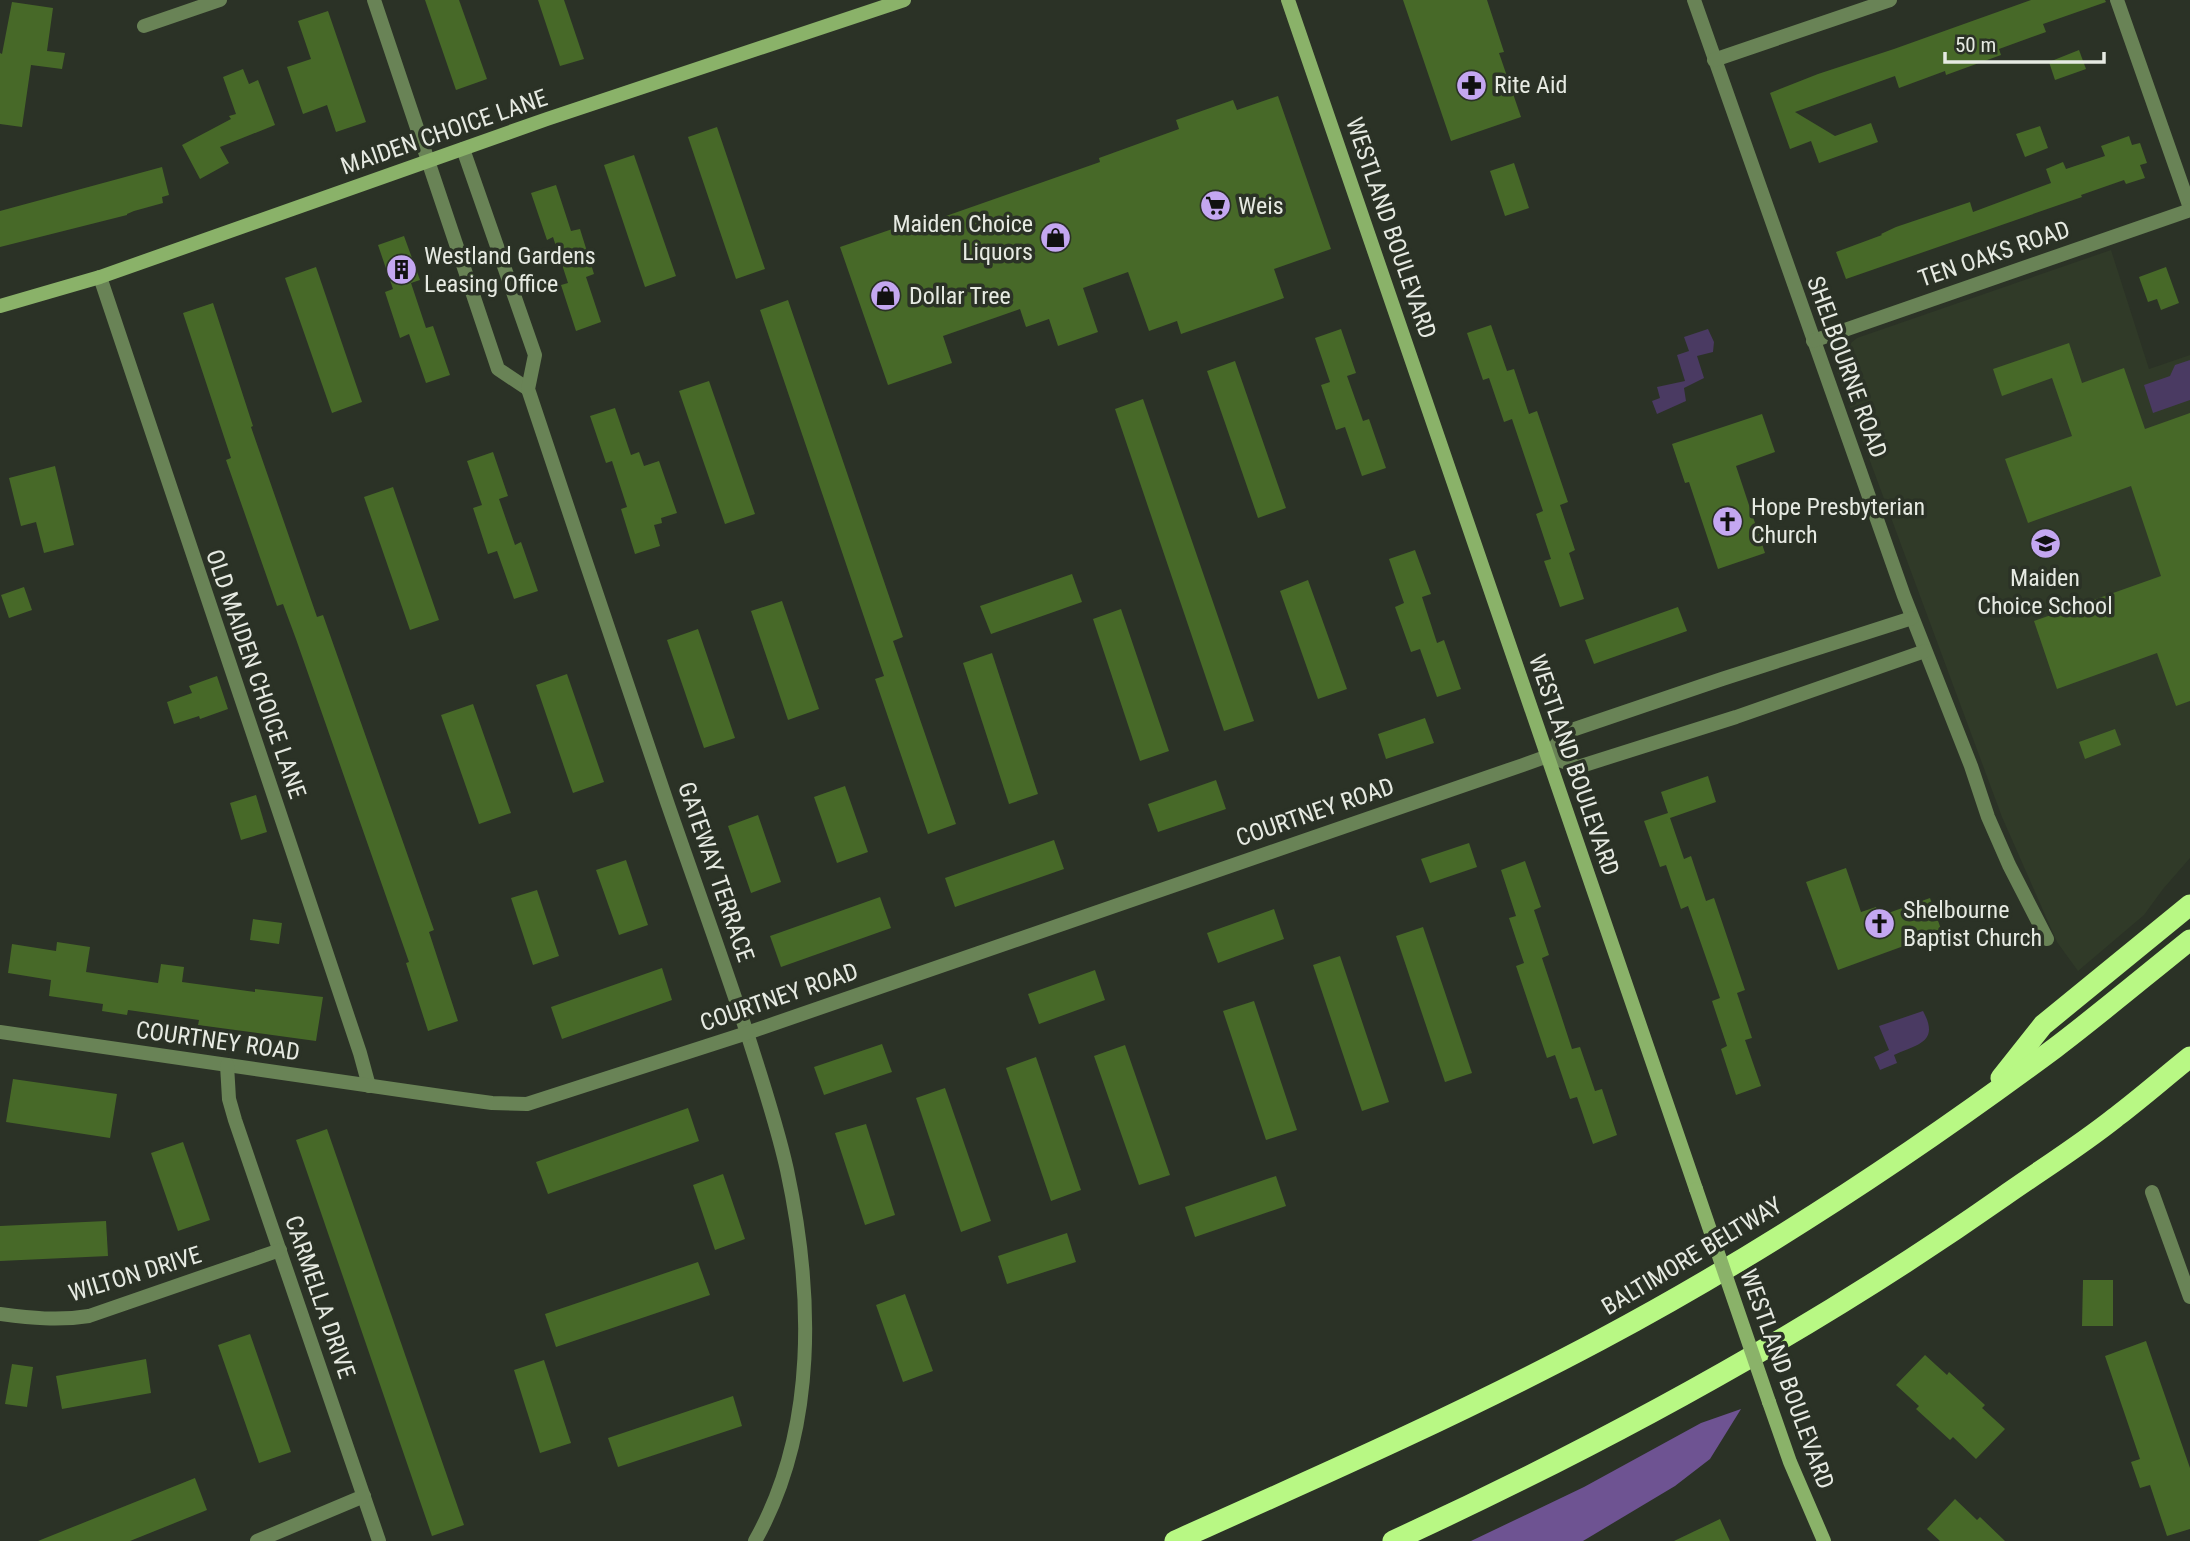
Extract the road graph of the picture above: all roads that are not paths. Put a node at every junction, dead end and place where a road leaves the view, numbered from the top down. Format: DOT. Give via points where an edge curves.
graph roads {
  1 [pos="220,0"];
  2 [pos="374,0"];
  3 [pos="904,0"];
  4 [pos="1288,0"];
  5 [pos="1694,0"];
  6 [pos="1890,0"];
  7 [pos="2117,0"];
  8 [pos="144,26"];
  9 [pos="1714,60"];
  10 [pos="463,149"];
  11 [pos="427,162"];
  12 [pos="2190,209"];
  13 [pos="100,277"];
  14 [pos="0,306"];
  15 [pos="1813,341"];
  16 [pos="528,389"];
  17 [pos="1912,618"];
  18 [pos="1925,651"];
  19 [pos="1548,756"];
  20 [pos="2190,905"];
  21 [pos="2047,939"];
  22 [pos="2190,940"];
  23 [pos="0,1032"];
  24 [pos="747,1034"];
  25 [pos="2190,1057"];
  26 [pos="227,1065"];
  27 [pos="369,1086"];
  28 [pos="1987,1096"];
  29 [pos="2152,1192"];
  30 [pos="280,1250"];
  31 [pos="2190,1297"];
  32 [pos="0,1314"];
  33 [pos="364,1496"];
  34 [pos="257,1541"];
  35 [pos="379,1541"];
  36 [pos="755,1541"];
  37 [pos="1175,1541"];
  38 [pos="1393,1541"];
  39 [pos="1824,1541"];
  1 -- 8 [label="street"];
  2 -- 11 [label="street"];
  3 -- 10 [label="street, MAIDEN CHOICE LANE"];
  4 -- 19 [label="street, WESTLAND BOULEVARD"];
  5 -- 9 [label="street, SHELBOURNE ROAD"];
  6 -- 9 [label="street"];
  7 -- 12 [label="street"];
  9 -- 15 [label="street, SHELBOURNE ROAD"];
  10 -- 11 [label="street, MAIDEN CHOICE LANE"];
  10 -- 16 [label="street" via="535,355"];
  11 -- 13 [label="street, MAIDEN CHOICE LANE"];
  11 -- 16 [label="street" via="498,369"];
  12 -- 15 [label="street, TEN OAKS ROAD"];
  13 -- 14 [label="street, MAIDEN CHOICE LANE"];
  13 -- 27 [label="street, OLD MAIDEN CHOICE LANE"];
  15 -- 17 [label="street, SHELBOURNE ROAD"];
  16 -- 24 [label="street, GATEWAY TERRACE"];
  17 -- 18 [label="street, SHELBOURNE ROAD"];
  17 -- 19 [label="street, COURTNEY ROAD" via="1566,732"];
  18 -- 19 [label="street" via="1578,767"];
  18 -- 21 [label="street, SHELBOURNE ROAD" via="1988,817"];
  19 -- 24 [label="street, COURTNEY ROAD"];
  19 -- 39 [label="street, WESTLAND BOULEVARD, bridge" via="1790,1462"];
  20 -- 28 [label="highway" via="2043,1026"];
  22 -- 28 [label="highway, BALTIMORE BELTWAY"];
  23 -- 26 [label="street, COURTNEY ROAD"];
  24 -- 27 [label="street, COURTNEY ROAD" via="527,1104"];
  24 -- 36 [label="street, GATEWAY TERRACE" via="796,1213 805,1362 790,1453"];
  25 -- 38 [label="highway" via="2104,1126 1817,1319 1648,1416"];
  26 -- 27 [label="street, COURTNEY ROAD"];
  26 -- 30 [label="street, CARMELLA DRIVE" via="229,1099"];
  28 -- 37 [label="highway, BALTIMORE BELTWAY" via="1768,1243 1602,1339 1464,1410"];
  29 -- 31 [label="street"];
  30 -- 32 [label="street, WILTON DRIVE" via="89,1317 62,1320"];
  30 -- 33 [label="street, CARMELLA DRIVE"];
  33 -- 34 [label="street"];
  33 -- 35 [label="street, CARMELLA DRIVE"];
}
